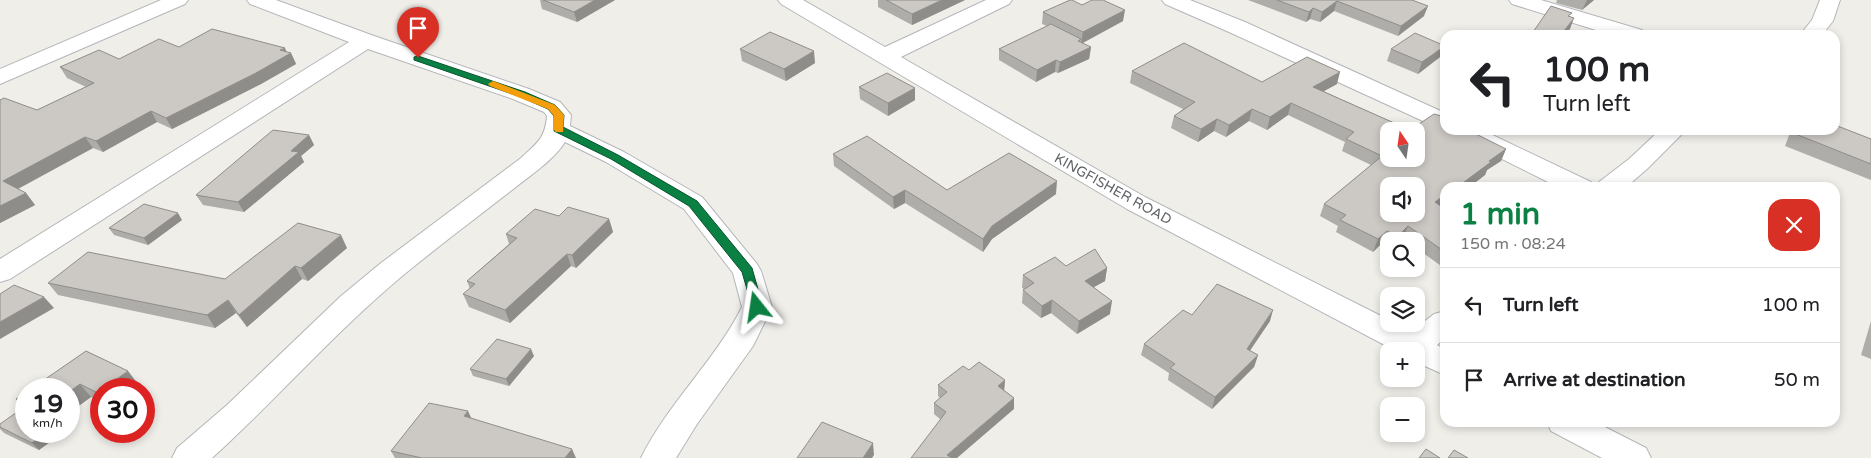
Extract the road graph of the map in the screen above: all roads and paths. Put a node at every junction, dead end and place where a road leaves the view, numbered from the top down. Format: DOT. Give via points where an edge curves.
graph roads {
  1 [pos="178,0"];
  2 [pos="258,0"];
  3 [pos="788,0"];
  4 [pos="1002,0"];
  5 [pos="1172,0"];
  6 [pos="1519,0"];
  7 [pos="1830,0"];
  8 [pos="1618,30"];
  9 [pos="1815,30"];
  10 [pos="366,41"];
  11 [pos="885,56"];
  12 [pos="0,77"];
  13 [pos="1440,120"];
  14 [pos="558,129"];
  15 [pos="1472,135"];
  16 [pos="1669,135"];
  17 [pos="1570,182"];
  18 [pos="1616,182"];
  19 [pos="0,272"];
  20 [pos="1440,326"];
  21 [pos="1402,342"];
  22 [pos="1419,342"];
  23 [pos="1425,353"];
  24 [pos="1440,361"];
  25 [pos="1573,427"];
  26 [pos="189,458"];
  27 [pos="658,458"];
  28 [pos="1634,458"];
  1 -- 12 [label="street"];
  2 -- 10 [label="street"];
  3 -- 11 [label="street, KINGFISHER ROAD"];
  4 -- 11 [label="street"];
  5 -- 13 [label="street" via="1237,26"];
  6 -- 8 [label="street"];
  7 -- 9 [label="street"];
  10 -- 14 [label="street" via="552,107 559,115"];
  10 -- 19 [label="street"];
  11 -- 21 [label="street, KINGFISHER ROAD" via="1136,203"];
  14 -- 26 [label="street" via="552,142 530,163 352,303 239,414"];
  14 -- 27 [label="street" via="615,157 693,203 748,271 757,307 742,338 685,415"];
  15 -- 17 [label="street"];
  16 -- 18 [label="street"];
  20 -- 22 [label="street"];
  23 -- 24 [label="street, KINGFISHER ROAD"];
  25 -- 28 [label="street"];
}
